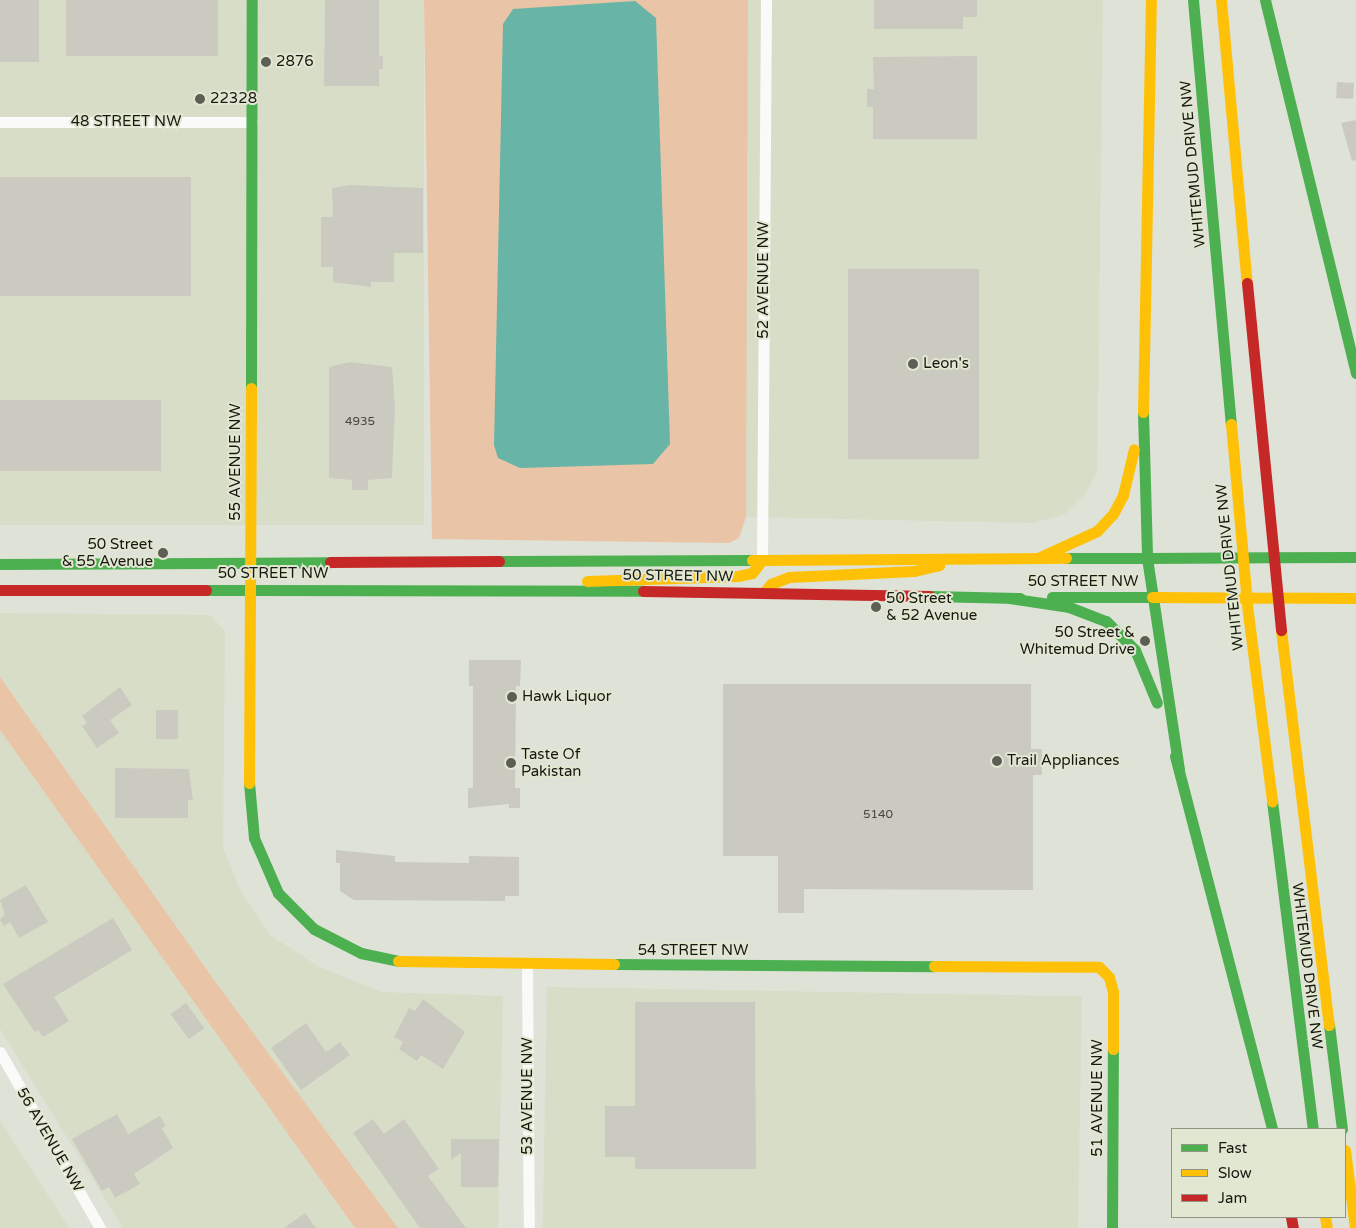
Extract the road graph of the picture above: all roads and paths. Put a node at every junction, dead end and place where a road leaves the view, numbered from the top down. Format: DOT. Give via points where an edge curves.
graph roads {
  1 [pos="252,0"];
  2 [pos="766,0"];
  3 [pos="1152,0"];
  4 [pos="1193,0"];
  5 [pos="1221,0"];
  6 [pos="1265,0"];
  7 [pos="0,122"];
  8 [pos="252,122"];
  9 [pos="1350,346"];
  10 [pos="1356,362"];
  11 [pos="1356,373"];
  12 [pos="1143,412"];
  13 [pos="1040,557"];
  14 [pos="1356,557"];
  15 [pos="968,558"];
  16 [pos="1147,558"];
  17 [pos="762,560"];
  18 [pos="251,563"];
  19 [pos="0,564"];
  20 [pos="251,588"];
  21 [pos="528,589"];
  22 [pos="0,590"];
  23 [pos="764,592"];
  24 [pos="1152,597"];
  25 [pos="1009,598"];
  26 [pos="1356,598"];
  27 [pos="1179,770"];
  28 [pos="295,913"];
  29 [pos="527,965"];
  30 [pos="1103,971"];
  31 [pos="0,1052"];
  32 [pos="1272,1128"];
  33 [pos="1313,1128"];
  34 [pos="1342,1128"];
  35 [pos="1346,1158"];
  36 [pos="100,1228"];
  37 [pos="528,1228"];
  38 [pos="1112,1228"];
  39 [pos="1355,1228"];
  1 -- 8 [label="main road, 55 AVENUE NW"];
  2 -- 17 [label="street, 52 AVENUE NW"];
  3 -- 12 [label="main road"];
  4 -- 33 [label="main road, WHITEMUD DRIVE NW" via="1248,613"];
  5 -- 34 [label="main road, WHITEMUD DRIVE NW" via="1270,539"];
  6 -- 9 [label="main road"];
  7 -- 8 [label="street, 48 STREET NW"];
  8 -- 18 [label="main road, 55 AVENUE NW"];
  9 -- 10 [label="main road"];
  9 -- 11 [label="main road"];
  12 -- 13 [label="main road" via="1123,496 1113,514 1098,531"];
  12 -- 16 [label="main road"];
  13 -- 15 [label="main road, 50 STREET NW"];
  13 -- 16 [label="main road, 50 STREET NW"];
  14 -- 16 [label="main road, 50 STREET NW"];
  15 -- 17 [label="main road, 50 STREET NW"];
  15 -- 23 [label="main road" via="914,571 789,577 770,584"];
  16 -- 24 [label="main road"];
  17 -- 18 [label="main road, 50 STREET NW"];
  17 -- 21 [label="main road" via="752,573 738,576 615,578"];
  18 -- 19 [label="main road, 50 STREET NW"];
  18 -- 20 [label="main road, 55 AVENUE NW"];
  20 -- 21 [label="main road, 50 STREET NW"];
  20 -- 22 [label="main road, 50 STREET NW"];
  20 -- 28 [label="main road, 55 AVENUE NW" via="249,804 254,838 278,893"];
  21 -- 23 [label="main road, 50 STREET NW"];
  23 -- 25 [label="main road, 50 STREET NW"];
  24 -- 25 [label="main road, 50 STREET NW"];
  24 -- 26 [label="main road, 50 STREET NW"];
  24 -- 27 [label="main road"];
  25 -- 27 [label="main road" via="1069,607 1106,621 1119,632 1147,672"];
  27 -- 32 [label="main road" via="1254,1048"];
  28 -- 29 [label="main road, 54 STREET NW" via="314,929 370,957 416,963"];
  29 -- 30 [label="main road, 54 STREET NW" via="1074,964"];
  29 -- 37 [label="street, 53 AVENUE NW"];
  30 -- 38 [label="main road, 51 AVENUE NW" via="1113,992"];
  31 -- 36 [label="street, 56 AVENUE NW"];
  35 -- 39 [label="main road"];
}
